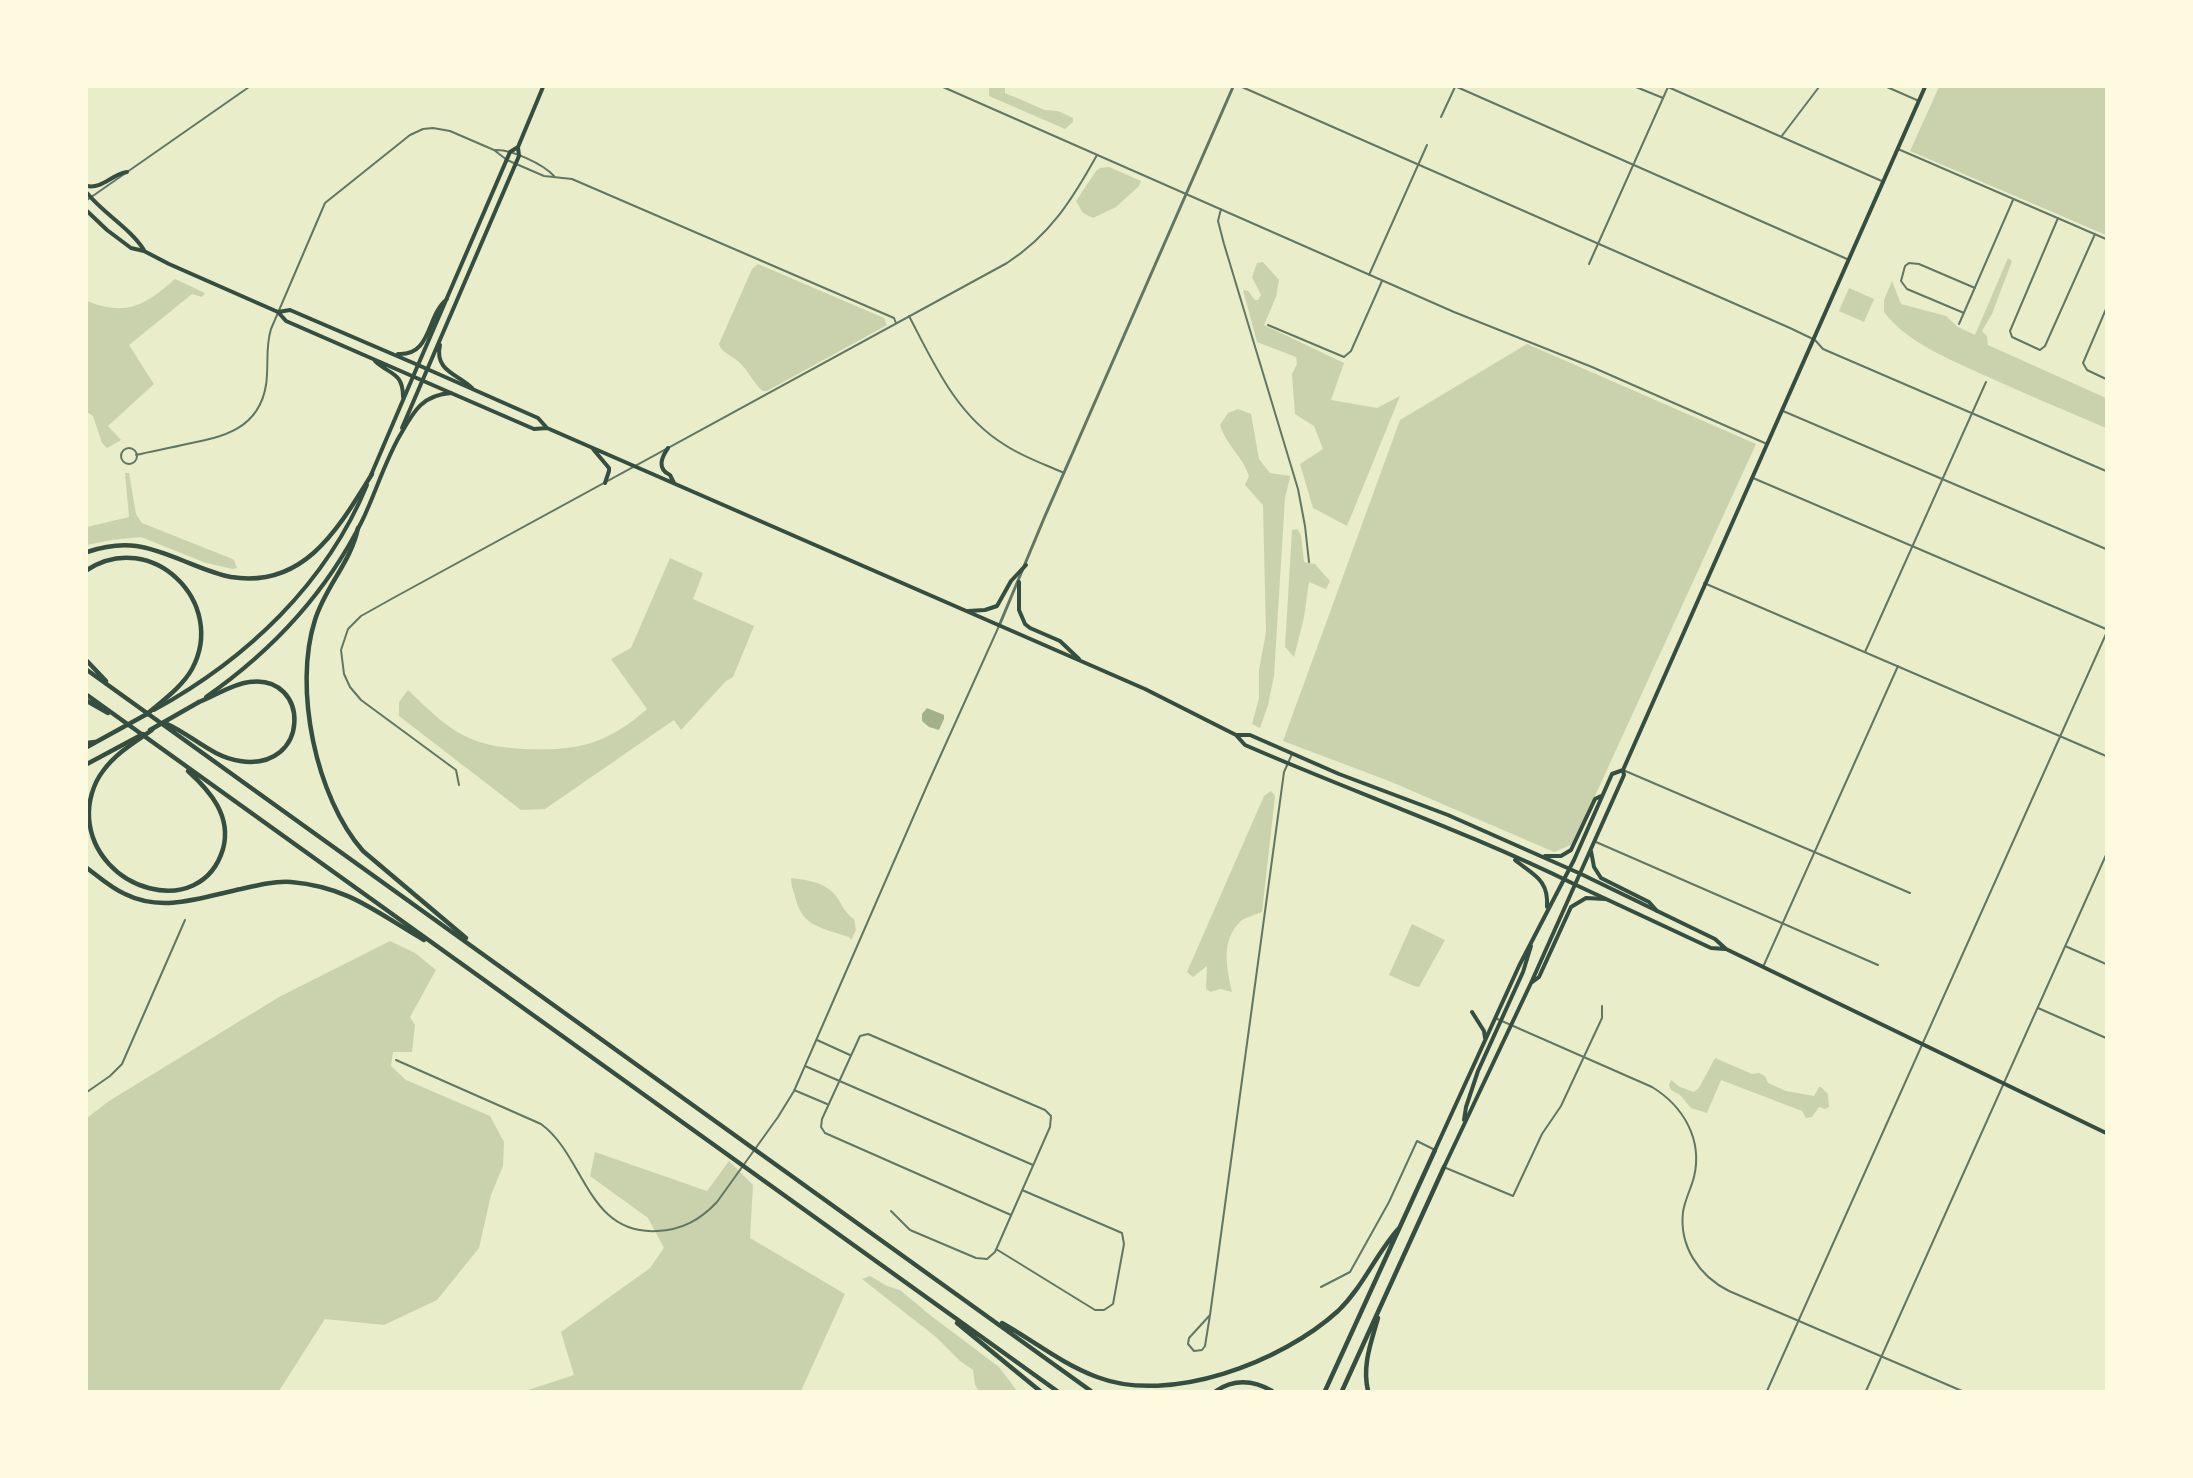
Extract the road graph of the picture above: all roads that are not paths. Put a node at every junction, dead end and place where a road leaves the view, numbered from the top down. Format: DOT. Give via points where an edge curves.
graph roads {
  1 [pos="249,87"];
  2 [pos="543,87"];
  3 [pos="943,87"];
  4 [pos="1233,87"];
  5 [pos="1242,87"];
  6 [pos="1456,87"];
  7 [pos="1636,87"];
  8 [pos="1668,87"];
  9 [pos="1819,87"];
  10 [pos="1887,87"];
  11 [pos="1925,87"];
  12 [pos="1663,98"];
  13 [pos="1919,102"];
  14 [pos="1441,117"];
  15 [pos="1781,137"];
  16 [pos="1426,145"];
  17 [pos="518,147"];
  18 [pos="1898,149"];
  19 [pos="494,150"];
  20 [pos="510,152"];
  21 [pos="1097,155"];
  22 [pos="519,156"];
  23 [pos="507,160"];
  24 [pos="516,164"];
  25 [pos="1633,164"];
  26 [pos="1418,165"];
  27 [pos="127,172"];
  28 [pos="554,176"];
  29 [pos="1884,182"];
  30 [pos="87,186"];
  31 [pos="1186,194"];
  32 [pos="88,197"];
  33 [pos="2013,200"];
  34 [pos="1221,209"];
  35 [pos="87,211"];
  36 [pos="87,216"];
  37 [pos="2058,218"];
  38 [pos="97,221"];
  39 [pos="2095,234"];
  40 [pos="2106,239"];
  41 [pos="1597,244"];
  42 [pos="144,251"];
  43 [pos="1850,260"];
  44 [pos="1589,264"];
  45 [pos="1369,275"];
  46 [pos="1382,281"];
  47 [pos="1975,288"];
  48 [pos="447,299"];
  49 [pos="2106,309"];
  50 [pos="278,312"];
  51 [pos="1964,313"];
  52 [pos="909,316"];
  53 [pos="897,323"];
  54 [pos="1959,324"];
  55 [pos="1268,325"];
  56 [pos="442,336"];
  57 [pos="1815,340"];
  58 [pos="393,354"];
  59 [pos="372,359"];
  60 [pos="418,365"];
  61 [pos="428,369"];
  62 [pos="414,376"];
  63 [pos="2106,379"];
  64 [pos="423,380"];
  65 [pos="1986,382"];
  66 [pos="472,388"];
  67 [pos="451,393"];
  68 [pos="404,400"];
  69 [pos="1783,410"];
  70 [pos="1972,414"];
  71 [pos="548,428"];
  72 [pos="398,439"];
  73 [pos="1767,444"];
  74 [pos="590,446"];
  75 [pos="668,448"];
  76 [pos="136,455"];
  77 [pos="636,467"];
  78 [pos="2106,471"];
  79 [pos="1064,473"];
  80 [pos="372,474"];
  81 [pos="1751,477"];
  82 [pos="1943,480"];
  83 [pos="604,483"];
  84 [pos="674,484"];
  85 [pos="358,528"];
  86 [pos="1913,546"];
  87 [pos="2106,549"];
  88 [pos="87,552"];
  89 [pos="1309,562"];
  90 [pos="1026,565"];
  91 [pos="87,570"];
  92 [pos="1019,582"];
  93 [pos="1704,583"];
  94 [pos="965,611"];
  95 [pos="999,626"];
  96 [pos="2106,631"];
  97 [pos="1865,652"];
  98 [pos="87,661"];
  99 [pos="1081,662"];
  100 [pos="1898,666"];
  101 [pos="87,670"];
  102 [pos="116,691"];
  103 [pos="87,695"];
  104 [pos="87,701"];
  105 [pos="198,702"];
  106 [pos="109,712"];
  107 [pos="147,714"];
  108 [pos="152,730"];
  109 [pos="181,735"];
  110 [pos="1236,735"];
  111 [pos="2060,736"];
  112 [pos="87,745"];
  113 [pos="1292,754"];
  114 [pos="2106,756"];
  115 [pos="172,757"];
  116 [pos="87,764"];
  117 [pos="1287,764"];
  118 [pos="1623,770"];
  119 [pos="459,785"];
  120 [pos="1602,796"];
  121 [pos="1596,842"];
  122 [pos="1815,851"];
  123 [pos="1591,852"];
  124 [pos="1510,855"];
  125 [pos="1540,855"];
  126 [pos="2106,855"];
  127 [pos="87,868"];
  128 [pos="1569,868"];
  129 [pos="1581,874"];
  130 [pos="1563,879"];
  131 [pos="1576,885"];
  132 [pos="1910,893"];
  133 [pos="1605,899"];
  134 [pos="1547,910"];
  135 [pos="1658,911"];
  136 [pos="185,920"];
  137 [pos="1782,924"];
  138 [pos="1532,940"];
  139 [pos="2065,946"];
  140 [pos="1726,949"];
  141 [pos="447,954"];
  142 [pos="2106,964"];
  143 [pos="1878,965"];
  144 [pos="500,966"];
  145 [pos="1763,967"];
  146 [pos="1531,983"];
  147 [pos="1602,1006"];
  148 [pos="2038,1008"];
  149 [pos="1472,1012"];
  150 [pos="1495,1018"];
  151 [pos="1501,1020"];
  152 [pos="1510,1024"];
  153 [pos="2106,1038"];
  154 [pos="817,1040"];
  155 [pos="1485,1040"];
  156 [pos="1923,1045"];
  157 [pos="850,1055"];
  158 [pos="1584,1057"];
  159 [pos="396,1060"];
  160 [pos="806,1066"];
  161 [pos="839,1080"];
  162 [pos="2004,1084"];
  163 [pos="794,1090"];
  164 [pos="87,1092"];
  165 [pos="828,1105"];
  166 [pos="1464,1124"];
  167 [pos="2106,1133"];
  168 [pos="1435,1150"];
  169 [pos="1033,1165"];
  170 [pos="1444,1167"];
  171 [pos="1022,1190"];
  172 [pos="891,1211"];
  173 [pos="1011,1215"];
  174 [pos="1400,1227"];
  175 [pos="996,1249"];
  176 [pos="1320,1287"];
  177 [pos="1385,1298"];
  178 [pos="930,1300"];
  179 [pos="982,1312"];
  180 [pos="1210,1315"];
  181 [pos="1798,1320"];
  182 [pos="1882,1356"];
  183 [pos="1040,1391"];
  184 [pos="1057,1391"];
  185 [pos="1091,1391"];
  186 [pos="1216,1391"];
  187 [pos="1272,1391"];
  188 [pos="1325,1391"];
  189 [pos="1342,1391"];
  190 [pos="1368,1391"];
  191 [pos="1767,1391"];
  192 [pos="1866,1391"];
  193 [pos="1962,1391"];
  1 -- 27 [label="street"];
  2 -- 17 [label="main road"];
  3 -- 21 [label="street"];
  4 -- 31 [label="street"];
  5 -- 26 [label="street"];
  6 -- 14 [label="street"];
  6 -- 25 [label="street"];
  7 -- 12 [label="street"];
  8 -- 12 [label="street"];
  8 -- 15 [label="street"];
  9 -- 15 [label="street"];
  10 -- 13 [label="street"];
  11 -- 13 [label="main road"];
  12 -- 25 [label="street"];
  13 -- 18 [label="main road"];
  15 -- 29 [label="street"];
  16 -- 26 [label="street"];
  17 -- 20 [label="main road"];
  17 -- 22 [label="main road"];
  18 -- 29 [label="main road"];
  18 -- 33 [label="street"];
  19 -- 20 [label="street"];
  19 -- 23 [label="street"];
  19 -- 50 [label="street" via="442,129 423,129 410,135 325,203"];
  20 -- 22 [label="street"];
  20 -- 23 [label="main road"];
  21 -- 31 [label="street"];
  21 -- 52 [label="street" via="1066,208 1038,240 1007,263"];
  22 -- 24 [label="main road"];
  22 -- 28 [label="street" via="548,168"];
  23 -- 24 [label="street"];
  23 -- 48 [label="main road"];
  24 -- 28 [label="street" via="544,176"];
  24 -- 56 [label="main road"];
  25 -- 41 [label="street"];
  25 -- 43 [label="street"];
  26 -- 41 [label="street"];
  26 -- 45 [label="street"];
  27 -- 30 [label="main road" via="118,173 96,187"];
  27 -- 32 [label="street"];
  28 -- 53 [label="street" via="567,177 603,192 894,318"];
  29 -- 43 [label="main road"];
  31 -- 34 [label="street"];
  31 -- 79 [label="street"];
  32 -- 42 [label="main road" via="137,239"];
  33 -- 37 [label="street"];
  33 -- 47 [label="street"];
  34 -- 45 [label="street"];
  34 -- 89 [label="street" via="1218,221 1224,244 1298,489"];
  35 -- 38 [label="main road"];
  36 -- 38 [label="main road"];
  37 -- 39 [label="street"];
  37 -- 39 [label="street" via="2010,331 2012,337 2040,350"];
  38 -- 42 [label="main road" via="130,248"];
  39 -- 40 [label="street"];
  41 -- 44 [label="street"];
  41 -- 57 [label="street"];
  42 -- 50 [label="main road"];
  43 -- 57 [label="main road"];
  45 -- 46 [label="street"];
  46 -- 55 [label="street" via="1351,351 1344,357"];
  46 -- 73 [label="street"];
  47 -- 51 [label="street"];
  47 -- 51 [label="street" via="1919,264 1905,266 1901,281 1907,290"];
  48 -- 58 [label="main road" via="438,308 422,345 411,353"];
  48 -- 60 [label="main road"];
  49 -- 63 [label="street" via="2083,363 2087,370"];
  50 -- 58 [label="main road" via="290,310"];
  50 -- 59 [label="main road" via="286,321"];
  50 -- 76 [label="street" via="267,343 266,386 248,420 221,437"];
  51 -- 54 [label="street"];
  52 -- 53 [label="street"];
  52 -- 79 [label="street" via="953,396 979,427 1015,451"];
  53 -- 75 [label="street"];
  56 -- 61 [label="main road"];
  56 -- 66 [label="main road" via="440,363"];
  57 -- 69 [label="main road"];
  57 -- 70 [label="street" via="1821,348"];
  58 -- 60 [label="main road"];
  59 -- 62 [label="main road"];
  59 -- 68 [label="main road" via="399,379"];
  60 -- 61 [label="main road"];
  60 -- 62 [label="main road"];
  61 -- 64 [label="main road"];
  61 -- 66 [label="main road"];
  62 -- 64 [label="main road"];
  62 -- 68 [label="main road"];
  64 -- 67 [label="main road"];
  64 -- 72 [label="main road"];
  65 -- 70 [label="street"];
  66 -- 71 [label="main road" via="538,418"];
  67 -- 71 [label="main road" via="534,429"];
  67 -- 72 [label="main road" via="436,394 421,404"];
  68 -- 80 [label="main road"];
  69 -- 73 [label="main road"];
  69 -- 82 [label="street"];
  70 -- 78 [label="street"];
  70 -- 82 [label="street"];
  71 -- 74 [label="main road"];
  72 -- 85 [label="main road"];
  73 -- 81 [label="main road"];
  74 -- 77 [label="main road"];
  74 -- 83 [label="main road" via="609,468"];
  75 -- 77 [label="street"];
  75 -- 84 [label="main road" via="661,465"];
  76 -- 76 [label="street" via="128,449 121,457 128,464"];
  77 -- 83 [label="street"];
  77 -- 84 [label="main road"];
  79 -- 90 [label="street"];
  80 -- 88 [label="highway" via="322,546 300,564 270,576 224,575 136,545 116,544"];
  80 -- 107 [label="main road" via="334,548 281,615 225,665"];
  81 -- 86 [label="street"];
  81 -- 93 [label="main road"];
  82 -- 86 [label="street"];
  82 -- 87 [label="street"];
  83 -- 119 [label="street" via="369,612 353,623 345,635 340,659 353,692 456,770"];
  84 -- 94 [label="main road"];
  85 -- 105 [label="main road" via="333,571 286,630 244,669"];
  85 -- 144 [label="highway" via="354,544 314,620 308,653 310,721 326,789 341,822 363,851"];
  86 -- 96 [label="street"];
  86 -- 97 [label="street"];
  90 -- 92 [label="street"];
  90 -- 94 [label="main road" via="1011,581 997,606"];
  91 -- 107 [label="highway" via="113,558 144,560 171,573 195,603 201,630 195,663 186,679"];
  92 -- 95 [label="street"];
  92 -- 99 [label="main road" via="1019,610 1025,624 1060,641"];
  93 -- 97 [label="street"];
  93 -- 118 [label="main road"];
  94 -- 95 [label="main road"];
  95 -- 99 [label="main road"];
  95 -- 154 [label="street"];
  96 -- 111 [label="street"];
  97 -- 100 [label="street"];
  98 -- 102 [label="highway"];
  99 -- 110 [label="main road"];
  100 -- 111 [label="street"];
  100 -- 122 [label="street"];
  101 -- 102 [label="highway"];
  102 -- 109 [label="highway"];
  103 -- 106 [label="highway"];
  104 -- 106 [label="highway"];
  105 -- 108 [label="highway"];
  105 -- 109 [label="highway" via="248,682 270,683 290,701 295,714 294,733 281,752 253,762 231,760"];
  106 -- 115 [label="highway"];
  107 -- 112 [label="highway"];
  108 -- 115 [label="highway" via="104,770 93,790 89,814 96,846 110,867 132,882 157,890 180,888 203,878 218,861 225,833 215,800"];
  108 -- 116 [label="highway"];
  109 -- 144 [label="highway"];
  110 -- 113 [label="main road" via="1250,735"];
  110 -- 117 [label="main road" via="1245,745"];
  111 -- 114 [label="street"];
  111 -- 156 [label="street"];
  113 -- 117 [label="street"];
  113 -- 125 [label="main road"];
  115 -- 141 [label="highway"];
  117 -- 124 [label="main road"];
  117 -- 180 [label="street"];
  118 -- 120 [label="main road" via="1612,774"];
  118 -- 121 [label="main road"];
  118 -- 122 [label="street"];
  120 -- 125 [label="main road" via="1595,799 1571,850 1555,857"];
  120 -- 128 [label="main road"];
  121 -- 123 [label="main road"];
  121 -- 137 [label="street"];
  122 -- 132 [label="street"];
  122 -- 137 [label="street"];
  123 -- 129 [label="main road"];
  123 -- 135 [label="main road" via="1601,878 1649,902"];
  124 -- 130 [label="main road"];
  124 -- 134 [label="main road" via="1544,885"];
  125 -- 128 [label="main road"];
  126 -- 139 [label="street"];
  127 -- 141 [label="highway" via="126,895 154,903 185,901 278,882 340,891"];
  128 -- 129 [label="main road"];
  128 -- 130 [label="main road"];
  129 -- 131 [label="main road"];
  129 -- 135 [label="main road"];
  130 -- 131 [label="main road"];
  130 -- 134 [label="main road"];
  131 -- 133 [label="main road"];
  131 -- 146 [label="main road"];
  133 -- 140 [label="main road" via="1711,948"];
  133 -- 146 [label="main road" via="1586,898 1571,907 1539,977"];
  134 -- 138 [label="main road"];
  135 -- 140 [label="main road" via="1715,939"];
  136 -- 164 [label="street" via="122,1064"];
  137 -- 143 [label="street"];
  137 -- 145 [label="street"];
  138 -- 150 [label="main road"];
  138 -- 151 [label="main road" via="1523,972"];
  139 -- 142 [label="street"];
  139 -- 148 [label="street"];
  140 -- 145 [label="main road"];
  141 -- 178 [label="highway"];
  144 -- 179 [label="highway"];
  145 -- 156 [label="main road"];
  146 -- 152 [label="main road"];
  147 -- 158 [label="street" via="1602,1018"];
  148 -- 153 [label="street"];
  148 -- 162 [label="street"];
  149 -- 155 [label="main road"];
  150 -- 151 [label="street"];
  150 -- 155 [label="main road"];
  151 -- 152 [label="street"];
  151 -- 166 [label="main road" via="1478,1071"];
  152 -- 158 [label="street"];
  152 -- 166 [label="main road"];
  154 -- 157 [label="street"];
  154 -- 160 [label="street"];
  155 -- 168 [label="main road"];
  156 -- 162 [label="main road"];
  156 -- 181 [label="street"];
  157 -- 161 [label="street"];
  157 -- 169 [label="street" via="858,1039 872,1035 1045,1110 1051,1116 1050,1127"];
  158 -- 170 [label="street" via="1561,1106 1535,1146 1513,1196"];
  158 -- 181 [label="street" via="1666,1096 1687,1122 1696,1160 1684,1205 1683,1228 1688,1249 1701,1271 1717,1285"];
  159 -- 163 [label="street" via="541,1124 560,1142 597,1204 619,1222 638,1230 677,1229 706,1214"];
  160 -- 161 [label="street"];
  160 -- 163 [label="street"];
  161 -- 165 [label="street"];
  161 -- 169 [label="street"];
  162 -- 167 [label="main road"];
  162 -- 182 [label="street"];
  163 -- 165 [label="street"];
  165 -- 173 [label="street" via="821,1126 825,1133"];
  166 -- 170 [label="main road"];
  168 -- 174 [label="highway"];
  168 -- 176 [label="street" via="1417,1142 1350,1272"];
  169 -- 171 [label="street"];
  170 -- 177 [label="highway"];
  171 -- 173 [label="street"];
  171 -- 175 [label="street" via="1122,1233 1124,1244 1113,1304 1095,1310"];
  172 -- 175 [label="street" via="910,1230 976,1258 987,1259"];
  173 -- 175 [label="street"];
  174 -- 179 [label="highway" via="1361,1285 1337,1311 1282,1349 1198,1380 1150,1386 1097,1377 1056,1358"];
  174 -- 188 [label="highway"];
  177 -- 189 [label="highway"];
  177 -- 190 [label="highway" via="1366,1361"];
  178 -- 183 [label="highway"];
  178 -- 184 [label="highway"];
  179 -- 185 [label="highway"];
  180 -- 180 [label="street" via="1189,1338 1188,1344 1194,1351 1205,1346"];
  181 -- 182 [label="street"];
  181 -- 191 [label="street"];
  182 -- 192 [label="street"];
  182 -- 193 [label="street"];
  186 -- 187 [label="highway" via="1241,1382"];
}
